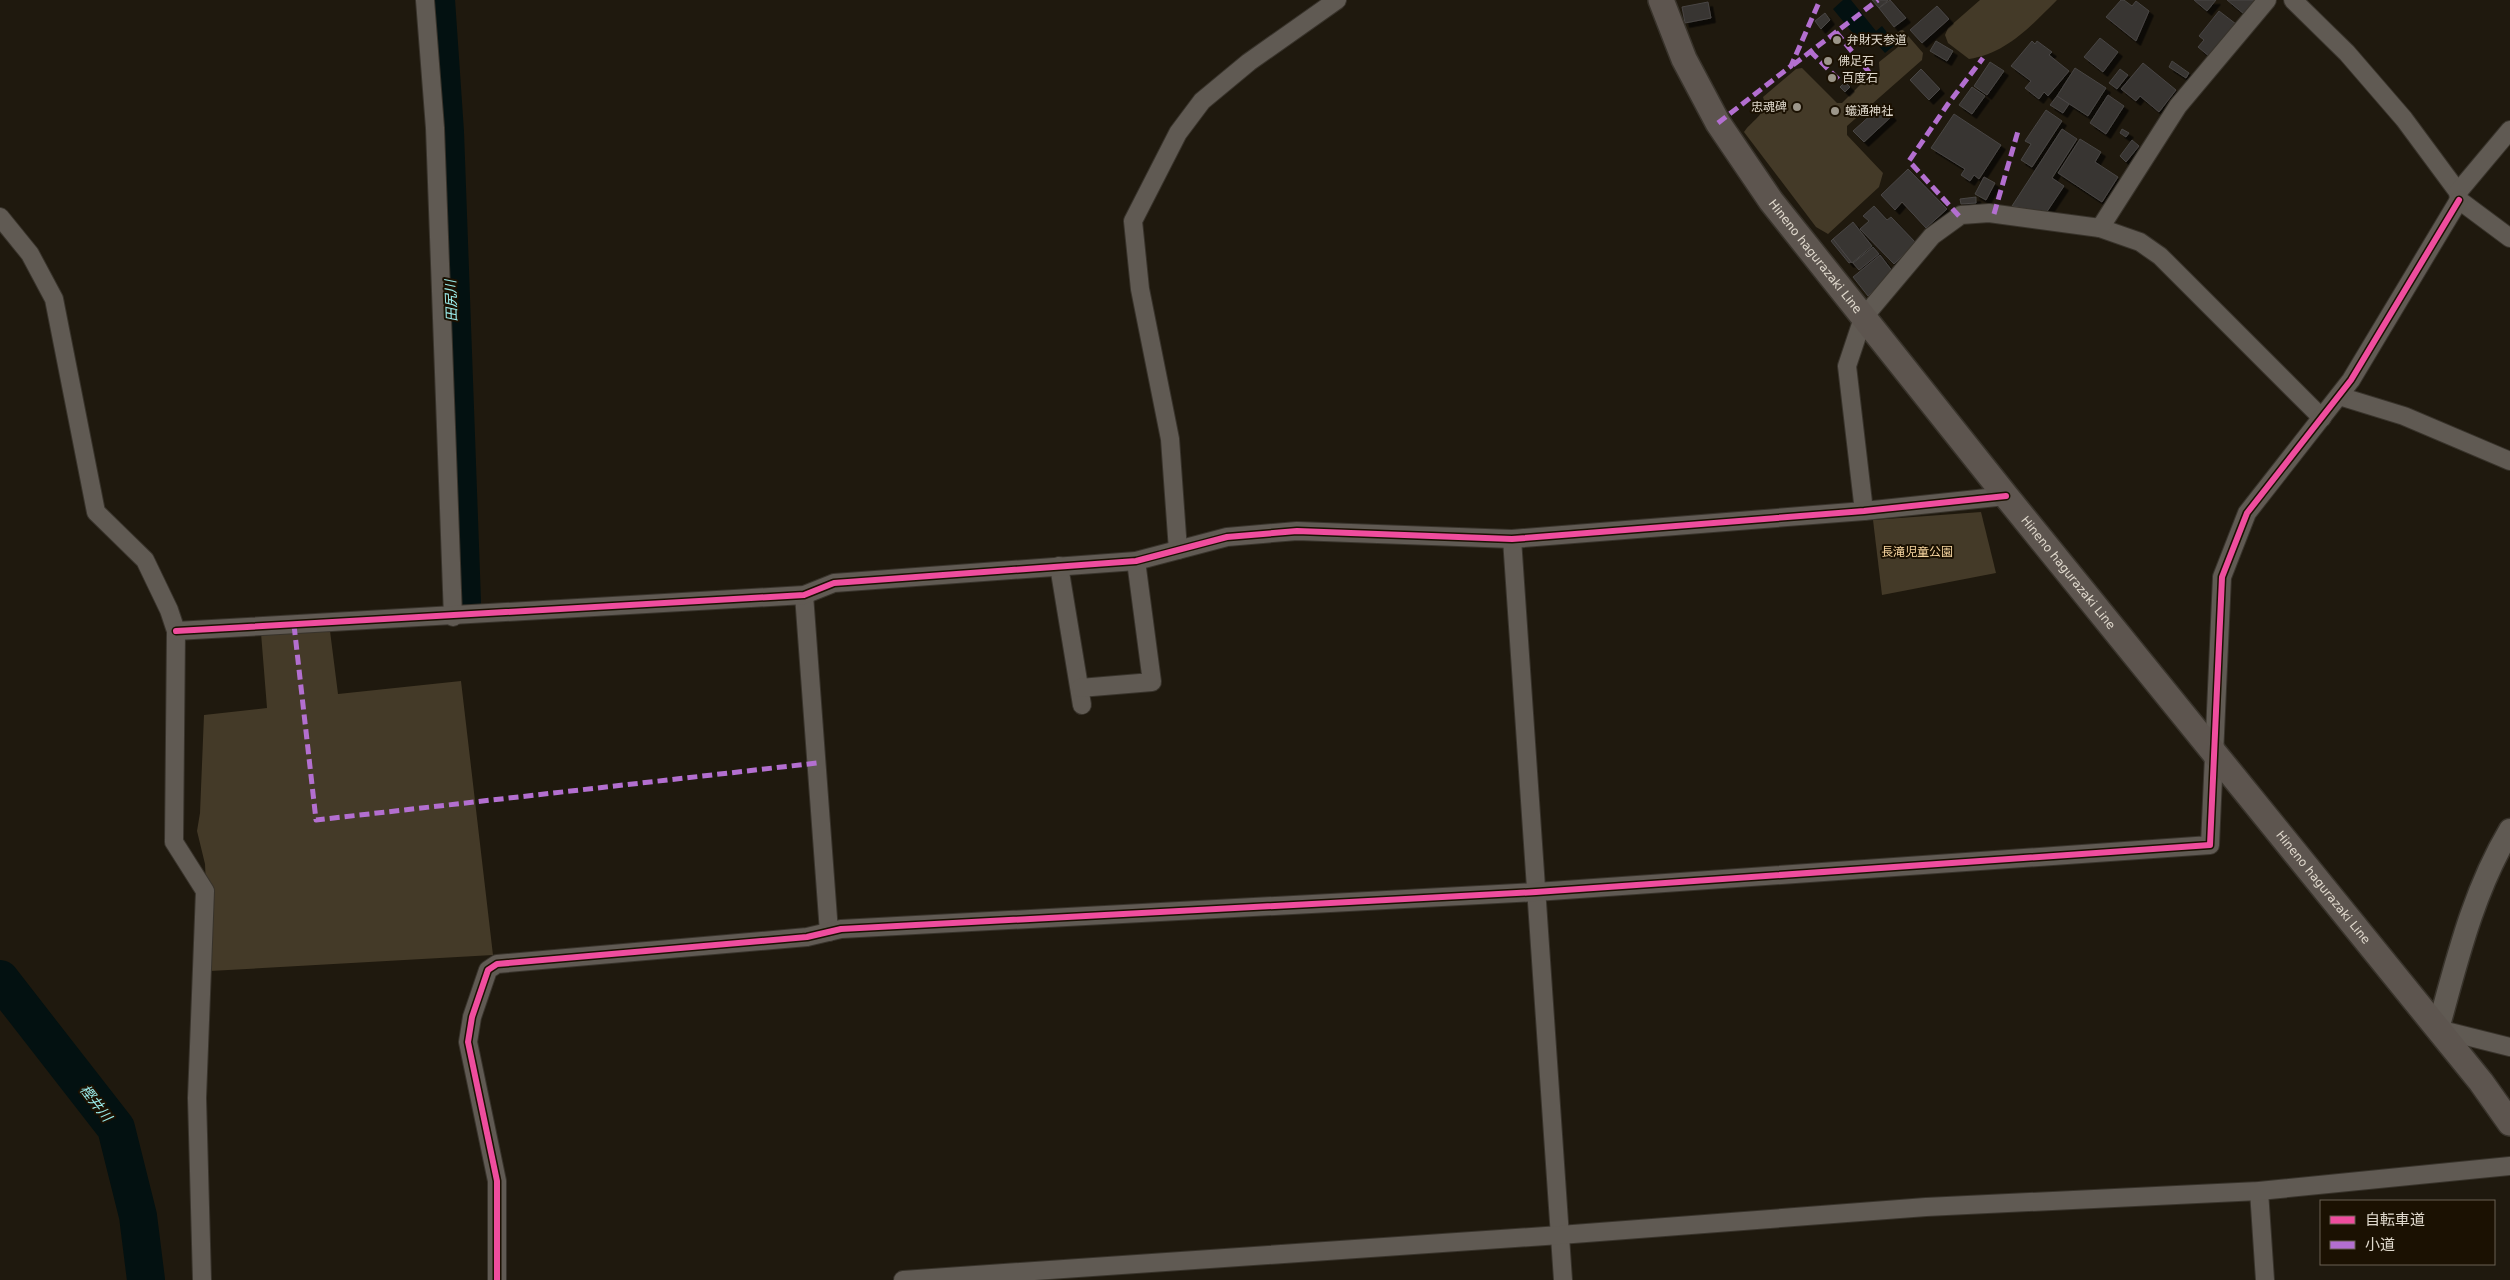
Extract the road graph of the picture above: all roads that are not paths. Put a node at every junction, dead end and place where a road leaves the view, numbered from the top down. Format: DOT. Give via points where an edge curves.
graph roads {
  1 [pos="425,0"];
  2 [pos="1333,0"];
  3 [pos="1661,0"];
  4 [pos="2267,0"];
  5 [pos="2293,0"];
  6 [pos="2510,130"];
  7 [pos="2458,196"];
  8 [pos="0,217"];
  9 [pos="2100,228"];
  10 [pos="2510,238"];
  11 [pos="1863,318"];
  12 [pos="2339,396"];
  13 [pos="2322,418"];
  14 [pos="2510,462"];
  15 [pos="2006,496"];
  16 [pos="1864,511"];
  17 [pos="1512,539"];
  18 [pos="1178,550"];
  19 [pos="1136,560"];
  20 [pos="1060,566"];
  21 [pos="804,595"];
  22 [pos="453,617"];
  23 [pos="176,632"];
  24 [pos="2214,754"];
  25 [pos="2510,830"];
  26 [pos="1536,892"];
  27 [pos="829,932"];
  28 [pos="2438,1029"];
  29 [pos="2510,1047"];
  30 [pos="2510,1123"];
  31 [pos="2510,1166"];
  32 [pos="2259,1191"];
  33 [pos="1560,1235"];
  34 [pos="202,1280"];
  35 [pos="497,1280"];
  36 [pos="903,1280"];
  37 [pos="1563,1280"];
  38 [pos="2265,1280"];
  1 -- 22 [label="street" via="435,128"];
  2 -- 18 [label="street" via="1202,101 1178,133 1133,221 1140,289 1170,439"];
  3 -- 11 [label="main road, Hineno hagurazaki Line" via="1684,59 1718,123 1771,202"];
  4 -- 9 [label="street" via="2178,106"];
  5 -- 7 [label="street" via="2348,53 2404,119"];
  6 -- 7 [label="street"];
  7 -- 10 [label="street"];
  7 -- 12 [label="street"];
  8 -- 23 [label="street" via="30,254 54,299 96,512 145,560"];
  9 -- 11 [label="street" via="1989,213 1961,215 1932,236"];
  9 -- 13 [label="street" via="2140,242 2160,256"];
  11 -- 15 [label="main road, Hineno hagurazaki Line"];
  11 -- 16 [label="street" via="1847,366"];
  12 -- 13 [label="street"];
  12 -- 14 [label="street" via="2404,416"];
  13 -- 24 [label="street" via="2247,513 2222,577"];
  15 -- 16 [label="street"];
  15 -- 24 [label="main road, Hineno hagurazaki Line"];
  16 -- 17 [label="street"];
  17 -- 18 [label="street" via="1297,531 1226,537"];
  17 -- 26 [label="street"];
  18 -- 19 [label="street"];
  19 -- 20 [label="street"];
  19 -- 20 [label="street" via="1152,682 1081,696"];
  20 -- 21 [label="street" via="834,583"];
  21 -- 22 [label="street"];
  21 -- 27 [label="street"];
  22 -- 23 [label="street"];
  23 -- 34 [label="street" via="174,842 205,892 197,1098"];
  24 -- 26 [label="street" via="2210,846"];
  24 -- 28 [label="main road, Hineno hagurazaki Line"];
  25 -- 28 [label="street" via="2493,858 2469,916"];
  26 -- 27 [label="street"];
  26 -- 33 [label="street"];
  27 -- 35 [label="street" via="807,937 497,964 488,970 472,1017 468,1042 497,1181"];
  28 -- 29 [label="street"];
  28 -- 30 [label="main road, Hineno hagurazaki Line"];
  31 -- 32 [label="street"];
  32 -- 33 [label="street" via="1926,1207"];
  32 -- 38 [label="street"];
  33 -- 36 [label="street"];
  33 -- 37 [label="street"];
}
